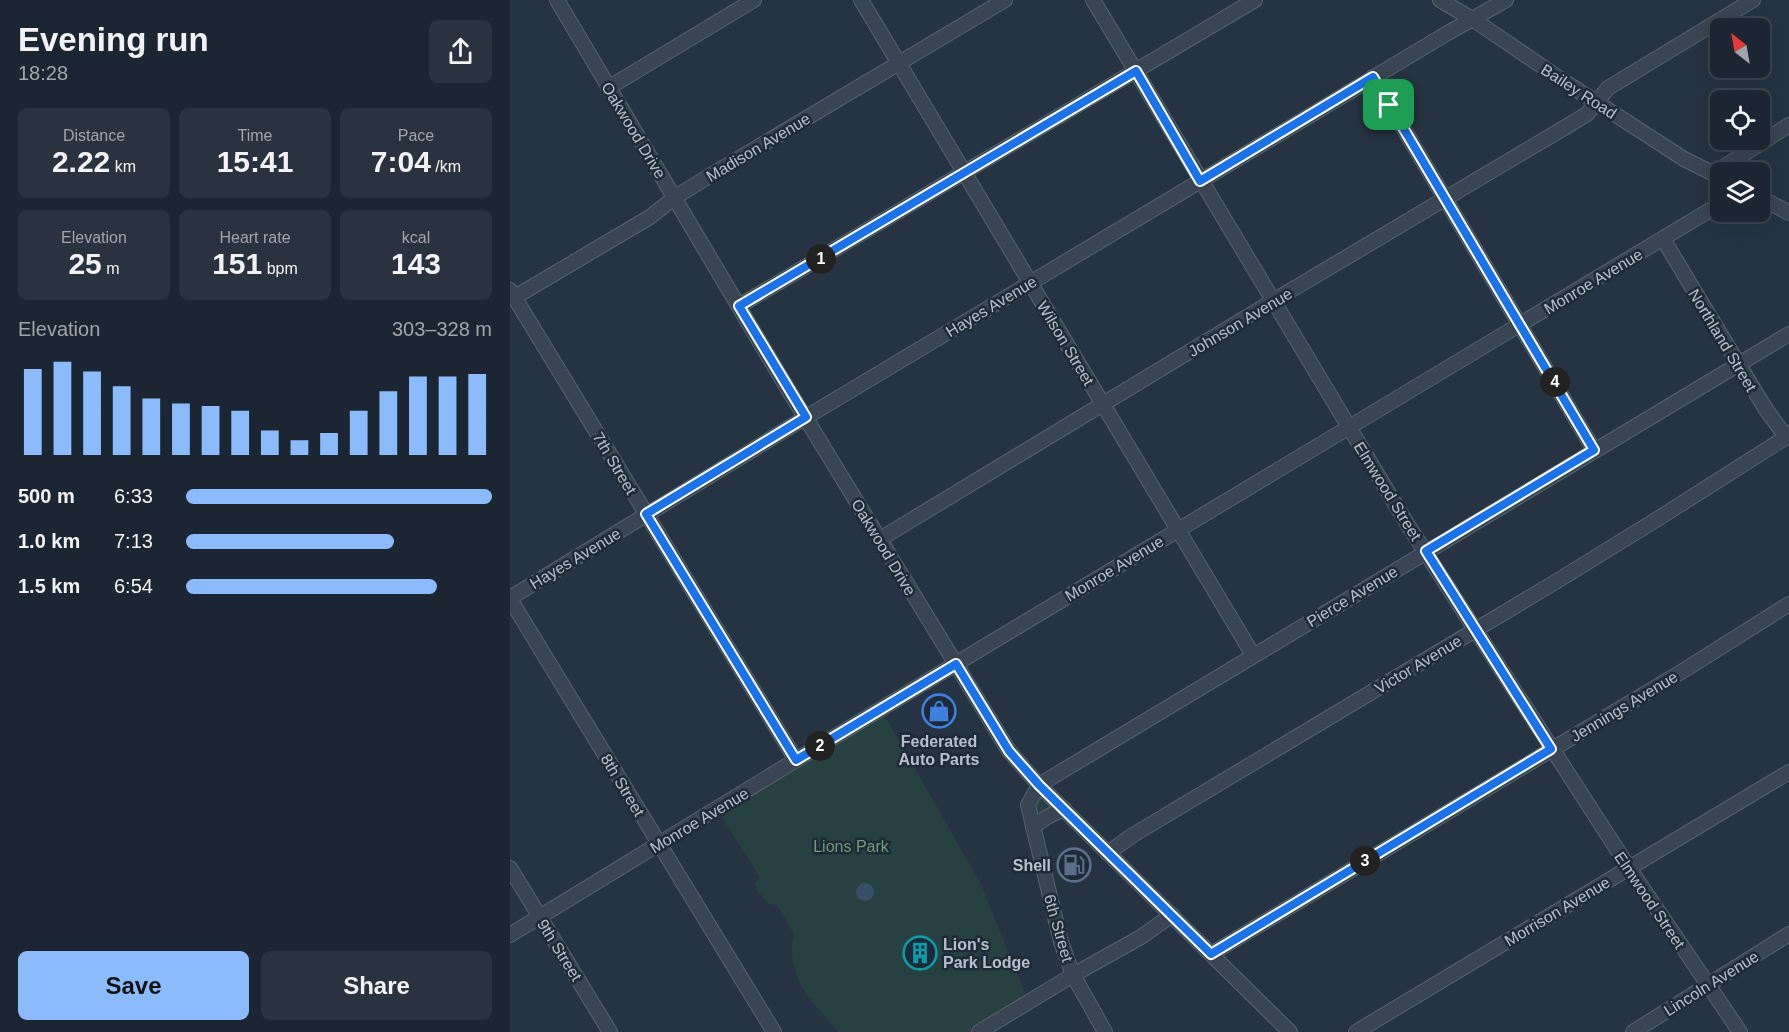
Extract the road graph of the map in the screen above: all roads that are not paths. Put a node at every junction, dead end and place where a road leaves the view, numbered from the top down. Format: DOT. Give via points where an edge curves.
graph roads {
  1 [pos="557,0"];
  2 [pos="754,0"];
  3 [pos="861,0"];
  4 [pos="1005,0"];
  5 [pos="1094,0"];
  6 [pos="1255,0"];
  7 [pos="1440,0"];
  8 [pos="1506,0"];
  9 [pos="1753,0"];
  10 [pos="1474,20"];
  11 [pos="899,63"];
  12 [pos="1136,71"];
  13 [pos="1373,77"];
  14 [pos="608,88"];
  15 [pos="1596,102"];
  16 [pos="1789,126"];
  17 [pos="1737,162"];
  18 [pos="1710,172"];
  19 [pos="966,173"];
  20 [pos="1200,181"];
  21 [pos="674,198"];
  22 [pos="1445,200"];
  23 [pos="1770,203"];
  24 [pos="1710,210"];
  25 [pos="1789,213"];
  26 [pos="1663,239"];
  27 [pos="1030,283"];
  28 [pos="512,294"];
  29 [pos="1273,301"];
  30 [pos="739,306"];
  31 [pos="1520,325"];
  32 [pos="1789,334"];
  33 [pos="1738,365"];
  34 [pos="1103,405"];
  35 [pos="806,417"];
  36 [pos="1349,428"];
  37 [pos="1788,437"];
  38 [pos="1594,450"];
  39 [pos="646,514"];
  40 [pos="1178,530"];
  41 [pos="880,539"];
  42 [pos="1426,551"];
  43 [pos="510,598"];
  44 [pos="1789,604"];
  45 [pos="1475,630"];
  46 [pos="1253,655"];
  47 [pos="956,664"];
  48 [pos="1551,749"];
  49 [pos="796,760"];
  50 [pos="1789,772"];
  51 [pos="1039,785"];
  52 [pos="1064,809"];
  53 [pos="1033,827"];
  54 [pos="659,844"];
  55 [pos="1108,853"];
  56 [pos="510,868"];
  57 [pos="1629,868"];
  58 [pos="1172,915"];
  59 [pos="540,917"];
  60 [pos="1789,934"];
  61 [pos="510,935"];
  62 [pos="1211,954"];
  63 [pos="1073,975"];
  64 [pos="1707,986"];
  65 [pos="610,1032"];
  66 [pos="774,1032"];
  67 [pos="979,1032"];
  68 [pos="1105,1032"];
  69 [pos="1290,1032"];
  70 [pos="1356,1032"];
  71 [pos="1633,1032"];
  72 [pos="1740,1032"];
  1 -- 14 [label="street, Oakwood Drive"];
  2 -- 14 [label="street"];
  3 -- 11 [label="street, Wilson Street"];
  4 -- 11 [label="street, Madison Avenue"];
  5 -- 12 [label="street, Elmwood Street"];
  6 -- 12 [label="street"];
  7 -- 10 [label="street, Bailey Road"];
  8 -- 10 [label="street, Hayes Avenue"];
  9 -- 15 [label="street, Johnson Avenue" via="1608,88"];
  10 -- 13 [label="street, Hayes Avenue"];
  10 -- 15 [label="street, Bailey Road"];
  11 -- 19 [label="street, Wilson Street"];
  11 -- 21 [label="street, Madison Avenue"];
  12 -- 19 [label="street"];
  12 -- 20 [label="street, Elmwood Street"];
  13 -- 20 [label="street, Hayes Avenue"];
  13 -- 22 [label="street"];
  14 -- 21 [label="street, Oakwood Drive"];
  15 -- 18 [label="street, Bailey Road"];
  15 -- 22 [label="street, Johnson Avenue" via="1587,114"];
  16 -- 17 [label="street"];
  19 -- 27 [label="street, Wilson Street"];
  19 -- 30 [label="street"];
  20 -- 27 [label="street, Hayes Avenue"];
  20 -- 29 [label="street, Elmwood Street"];
  21 -- 28 [label="street, Madison Avenue" via="650,217"];
  21 -- 30 [label="street, Oakwood Drive"];
  22 -- 29 [label="street, Johnson Avenue"];
  22 -- 31 [label="street"];
  23 -- 25 [label="street"];
  24 -- 26 [label="street, Monroe Avenue"];
  26 -- 31 [label="street, Monroe Avenue"];
  26 -- 33 [label="street, Northland Street"];
  27 -- 34 [label="street, Wilson Street"];
  27 -- 35 [label="street, Hayes Avenue"];
  28 -- 39 [label="street, 7th Street"];
  29 -- 34 [label="street, Johnson Avenue"];
  29 -- 36 [label="street, Elmwood Street"];
  30 -- 35 [label="street, Oakwood Drive"];
  31 -- 36 [label="street, Monroe Avenue"];
  31 -- 38 [label="street"];
  32 -- 33 [label="street, Pierce Avenue"];
  33 -- 37 [label="street, Northland Street"];
  33 -- 38 [label="street, Pierce Avenue"];
  34 -- 40 [label="street, Wilson Street"];
  34 -- 41 [label="street, Johnson Avenue"];
  35 -- 39 [label="street, Hayes Avenue"];
  35 -- 41 [label="street, Oakwood Drive"];
  36 -- 40 [label="street, Monroe Avenue"];
  36 -- 42 [label="street, Elmwood Street"];
  37 -- 45 [label="street, Victor Avenue"];
  38 -- 42 [label="street, Pierce Avenue"];
  39 -- 43 [label="street, Hayes Avenue"];
  39 -- 49 [label="street, 7th Street"];
  40 -- 46 [label="street, Wilson Street"];
  40 -- 47 [label="street, Monroe Avenue"];
  41 -- 47 [label="street, Oakwood Drive"];
  42 -- 45 [label="street, Elmwood Street"];
  42 -- 46 [label="street, Pierce Avenue"];
  43 -- 54 [label="street, 8th Street"];
  44 -- 48 [label="street, Jennings Avenue"];
  45 -- 48 [label="street, Elmwood Street"];
  45 -- 55 [label="street, Victor Avenue"];
  46 -- 51 [label="street, Pierce Avenue"];
  47 -- 49 [label="street, Monroe Avenue"];
  47 -- 51 [label="street, Oakwood Drive" via="1009,751"];
  48 -- 57 [label="street, Elmwood Street"];
  48 -- 62 [label="street, Jennings Avenue"];
  49 -- 54 [label="street, Monroe Avenue"];
  50 -- 57 [label="street, Morrison Avenue"];
  51 -- 52 [label="street, Oakwood Drive"];
  51 -- 53 [label="street, 6th Street" via="1028,805"];
  52 -- 53 [label="street"];
  52 -- 55 [label="street, Oakwood Drive"];
  53 -- 63 [label="street, 6th Street"];
  54 -- 59 [label="street, Monroe Avenue"];
  54 -- 66 [label="street, 8th Street"];
  55 -- 58 [label="street, Oakwood Drive"];
  56 -- 59 [label="street, 9th Street"];
  57 -- 64 [label="street, Elmwood Street"];
  57 -- 70 [label="street, Morrison Avenue"];
  58 -- 62 [label="street, Oakwood Drive"];
  58 -- 63 [label="street"];
  59 -- 61 [label="street, Monroe Avenue"];
  59 -- 65 [label="street, 9th Street"];
  60 -- 64 [label="street, Lincoln Avenue"];
  62 -- 69 [label="street, Oakwood Drive"];
  63 -- 67 [label="street"];
  63 -- 68 [label="street, 6th Street"];
  64 -- 71 [label="street, Lincoln Avenue"];
  64 -- 72 [label="street, Elmwood Street"];
}
